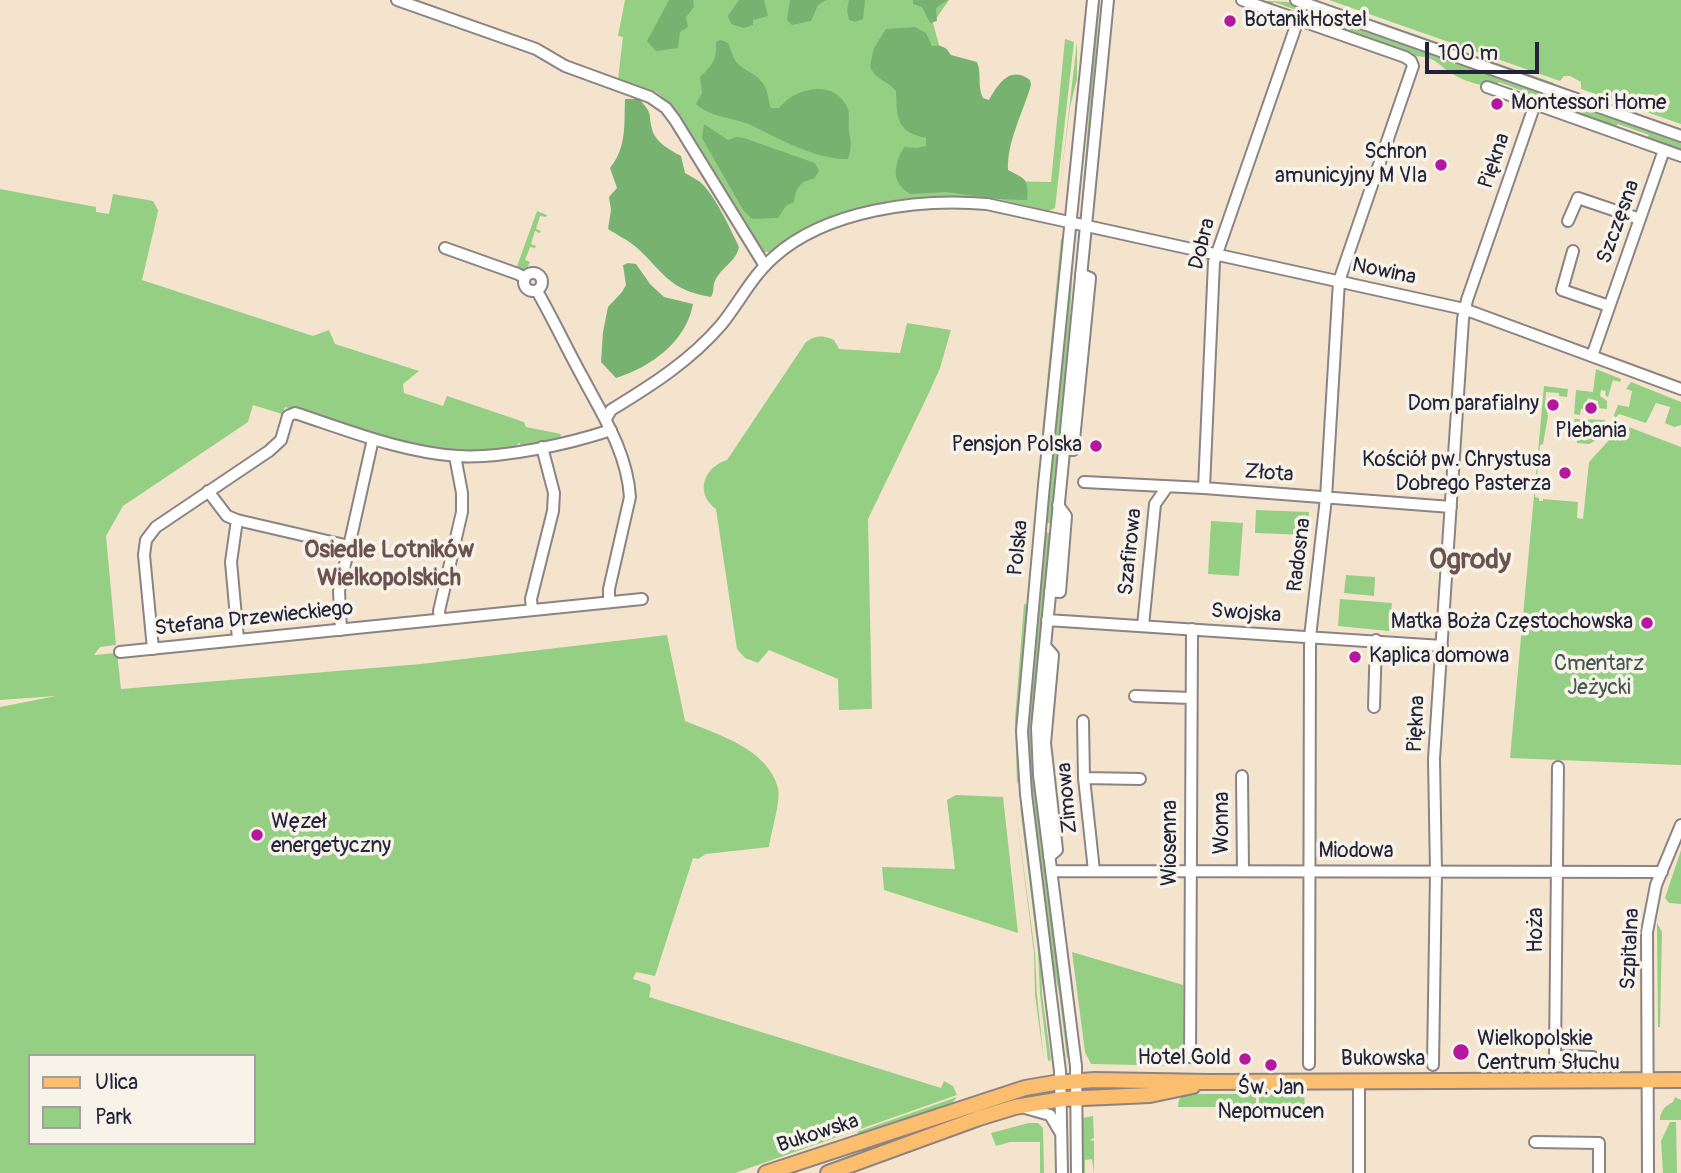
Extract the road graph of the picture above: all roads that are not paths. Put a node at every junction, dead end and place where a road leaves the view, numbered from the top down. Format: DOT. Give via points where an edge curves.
graph roads {
  1 [pos="397,0"];
  2 [pos="1093,0"];
  3 [pos="1108,0"];
  4 [pos="1242,0"];
  5 [pos="1296,0"];
  6 [pos="1298,20"];
  7 [pos="1487,87"];
  8 [pos="1535,104"];
  9 [pos="1681,136"];
  10 [pos="1664,150"];
  11 [pos="1681,156"];
  12 [pos="1640,219"];
  13 [pos="1568,221"];
  14 [pos="1070,222"];
  15 [pos="1086,226"];
  16 [pos="445,248"];
  17 [pos="1573,251"];
  18 [pos="1216,254"];
  19 [pos="765,266"];
  20 [pos="1339,281"];
  21 [pos="1609,306"];
  22 [pos="1464,309"];
  23 [pos="1592,356"];
  24 [pos="1681,389"];
  25 [pos="607,418"];
  26 [pos="611,430"];
  27 [pos="373,439"];
  28 [pos="542,447"];
  29 [pos="455,456"];
  30 [pos="1084,482"];
  31 [pos="1167,487"];
  32 [pos="1203,488"];
  33 [pos="208,492"];
  34 [pos="1325,498"];
  35 [pos="1451,507"];
  36 [pos="237,520"];
  37 [pos="349,546"];
  38 [pos="642,599"];
  39 [pos="609,602"];
  40 [pos="531,610"];
  41 [pos="440,620"];
  42 [pos="1047,620"];
  43 [pos="1143,626"];
  44 [pos="1192,629"];
  45 [pos="341,630"];
  46 [pos="1310,637"];
  47 [pos="238,639"];
  48 [pos="1376,640"];
  49 [pos="1442,646"];
  50 [pos="153,649"];
  51 [pos="120,652"];
  52 [pos="1135,696"];
  53 [pos="1191,698"];
  54 [pos="1374,707"];
  55 [pos="1083,721"];
  56 [pos="1558,767"];
  57 [pos="1242,775"];
  58 [pos="1084,778"];
  59 [pos="1140,779"];
  60 [pos="1681,825"];
  61 [pos="1242,870"];
  62 [pos="1051,871"];
  63 [pos="1094,871"];
  64 [pos="1190,871"];
  65 [pos="1308,871"];
  66 [pos="1436,872"];
  67 [pos="1556,872"];
  68 [pos="1662,872"];
  69 [pos="1190,1057"];
  70 [pos="1592,1057"];
  71 [pos="1308,1064"];
  72 [pos="1433,1065"];
  73 [pos="1648,1080"];
  74 [pos="1681,1080"];
  75 [pos="1077,1081"];
  76 [pos="1061,1082"];
  77 [pos="1212,1082"];
  78 [pos="1359,1082"];
  79 [pos="1069,1099"];
  80 [pos="1015,1107"];
  81 [pos="1062,1138"];
  82 [pos="1535,1142"];
  83 [pos="766,1173"];
  84 [pos="828,1173"];
  85 [pos="1062,1173"];
  86 [pos="1077,1173"];
  87 [pos="1359,1173"];
  88 [pos="1599,1173"];
  89 [pos="1648,1173"];
  1 -- 19 [label="street" via="541,51 565,66 650,97 668,110"];
  2 -- 14 [label="street, Polska"];
  3 -- 15 [label="street, Polska"];
  4 -- 6 [label="street"];
  5 -- 9 [label="street"];
  6 -- 18 [label="street, Dobra"];
  6 -- 20 [label="street, Radosna" via="1412,63"];
  7 -- 8 [label="street"];
  8 -- 10 [label="street"];
  8 -- 22 [label="street, Piękna"];
  10 -- 11 [label="street"];
  10 -- 12 [label="street, Szczęsna"];
  12 -- 13 [label="street" via="1578,198"];
  12 -- 21 [label="street, Szczęsna"];
  14 -- 15 [label="street, Nowina"];
  14 -- 19 [label="street, Nowina" via="964,202 876,210 797,241"];
  14 -- 76 [label="street, Polska" via="1022,730"];
  15 -- 18 [label="street, Nowina"];
  15 -- 42 [label="street, Polska" via="1086,276 1069,449 1058,505 1066,516 1060,592 1050,591"];
  16 -- 25 [label="street" via="525,278 532,273 540,277 537,291"];
  17 -- 21 [label="street, Szczęsna" via="1562,290"];
  18 -- 20 [label="street, Nowina"];
  18 -- 32 [label="street, Dobra"];
  19 -- 25 [label="street, Nowina" via="695,351 669,374 611,410"];
  20 -- 22 [label="street, Nowina"];
  20 -- 34 [label="street, Radosna"];
  21 -- 23 [label="street, Szczęsna"];
  22 -- 23 [label="street, Nowina"];
  22 -- 35 [label="street, Piękna"];
  23 -- 24 [label="street, Nowina"];
  25 -- 26 [label="street"];
  26 -- 28 [label="street"];
  26 -- 39 [label="street" via="630,497"];
  27 -- 29 [label="street"];
  27 -- 33 [label="street" via="295,413 288,415 281,440"];
  27 -- 37 [label="street"];
  28 -- 29 [label="street" via="494,456"];
  28 -- 40 [label="street" via="554,493 553,511"];
  29 -- 41 [label="street" via="462,512"];
  30 -- 31 [label="street, Złota"];
  31 -- 32 [label="street, Złota"];
  31 -- 43 [label="street, Szafirowa" via="1155,504"];
  32 -- 34 [label="street, Złota"];
  33 -- 36 [label="street" via="227,516"];
  33 -- 50 [label="street" via="156,527 146,540"];
  34 -- 35 [label="street, Złota"];
  34 -- 46 [label="street, Radosna"];
  35 -- 49 [label="street, Piękna"];
  36 -- 37 [label="street"];
  36 -- 47 [label="street" via="231,562"];
  37 -- 45 [label="street" via="339,591"];
  38 -- 39 [label="street, Stefana Drzewieckiego"];
  39 -- 40 [label="street, Stefana Drzewieckiego"];
  40 -- 41 [label="street, Stefana Drzewieckiego"];
  41 -- 45 [label="street, Stefana Drzewieckiego"];
  42 -- 43 [label="street, Swojska"];
  42 -- 62 [label="street, Polska" via="1045,646 1053,655 1045,743 1057,850 1049,857"];
  43 -- 44 [label="street, Swojska"];
  44 -- 46 [label="street, Swojska"];
  44 -- 53 [label="street, Wiosenna"];
  45 -- 47 [label="street, Stefana Drzewieckiego"];
  46 -- 48 [label="street, Swojska"];
  46 -- 65 [label="street, Radosna"];
  47 -- 50 [label="street, Stefana Drzewieckiego"];
  48 -- 49 [label="street, Swojska"];
  48 -- 54 [label="street"];
  49 -- 66 [label="street, Piękna" via="1434,759"];
  50 -- 51 [label="street, Stefana Drzewieckiego"];
  52 -- 53 [label="street"];
  53 -- 64 [label="street, Wiosenna"];
  55 -- 58 [label="street, Zimowa"];
  56 -- 67 [label="street, Hoża"];
  57 -- 61 [label="street, Wonna"];
  58 -- 59 [label="street"];
  58 -- 63 [label="street, Zimowa"];
  60 -- 68 [label="street, Szpitalna"];
  61 -- 64 [label="street, Miodowa"];
  61 -- 65 [label="street, Miodowa"];
  62 -- 63 [label="street, Miodowa"];
  62 -- 75 [label="street, Polska"];
  63 -- 64 [label="street, Miodowa"];
  64 -- 69 [label="street, Wiosenna"];
  65 -- 66 [label="street, Miodowa"];
  65 -- 71 [label="street, Radosna"];
  66 -- 67 [label="street, Miodowa"];
  66 -- 72 [label="street, Piękna"];
  67 -- 68 [label="street, Miodowa"];
  67 -- 70 [label="street, Hoża" via="1555,1056"];
  68 -- 73 [label="street, Szpitalna" via="1647,932"];
  73 -- 74 [label="main road, Bukowska"];
  73 -- 78 [label="main road, Bukowska"];
  73 -- 89 [label="street, Szpitalna"];
  75 -- 76 [label="main road, Bukowska"];
  75 -- 77 [label="main road, Bukowska"];
  75 -- 79 [label="street, Polska"];
  76 -- 79 [label="street, Polska"];
  76 -- 83 [label="main road, Bukowska" via="1002,1094"];
  77 -- 78 [label="main road, Bukowska"];
  77 -- 79 [label="main road, Bukowska" via="1150,1096"];
  78 -- 87 [label="street"];
  79 -- 80 [label="main road, Bukowska"];
  79 -- 81 [label="street"];
  79 -- 86 [label="street"];
  80 -- 81 [label="street" via="1050,1115"];
  80 -- 84 [label="main road, Bukowska"];
  81 -- 85 [label="street"];
  82 -- 88 [label="street" via="1599,1138"];
}
